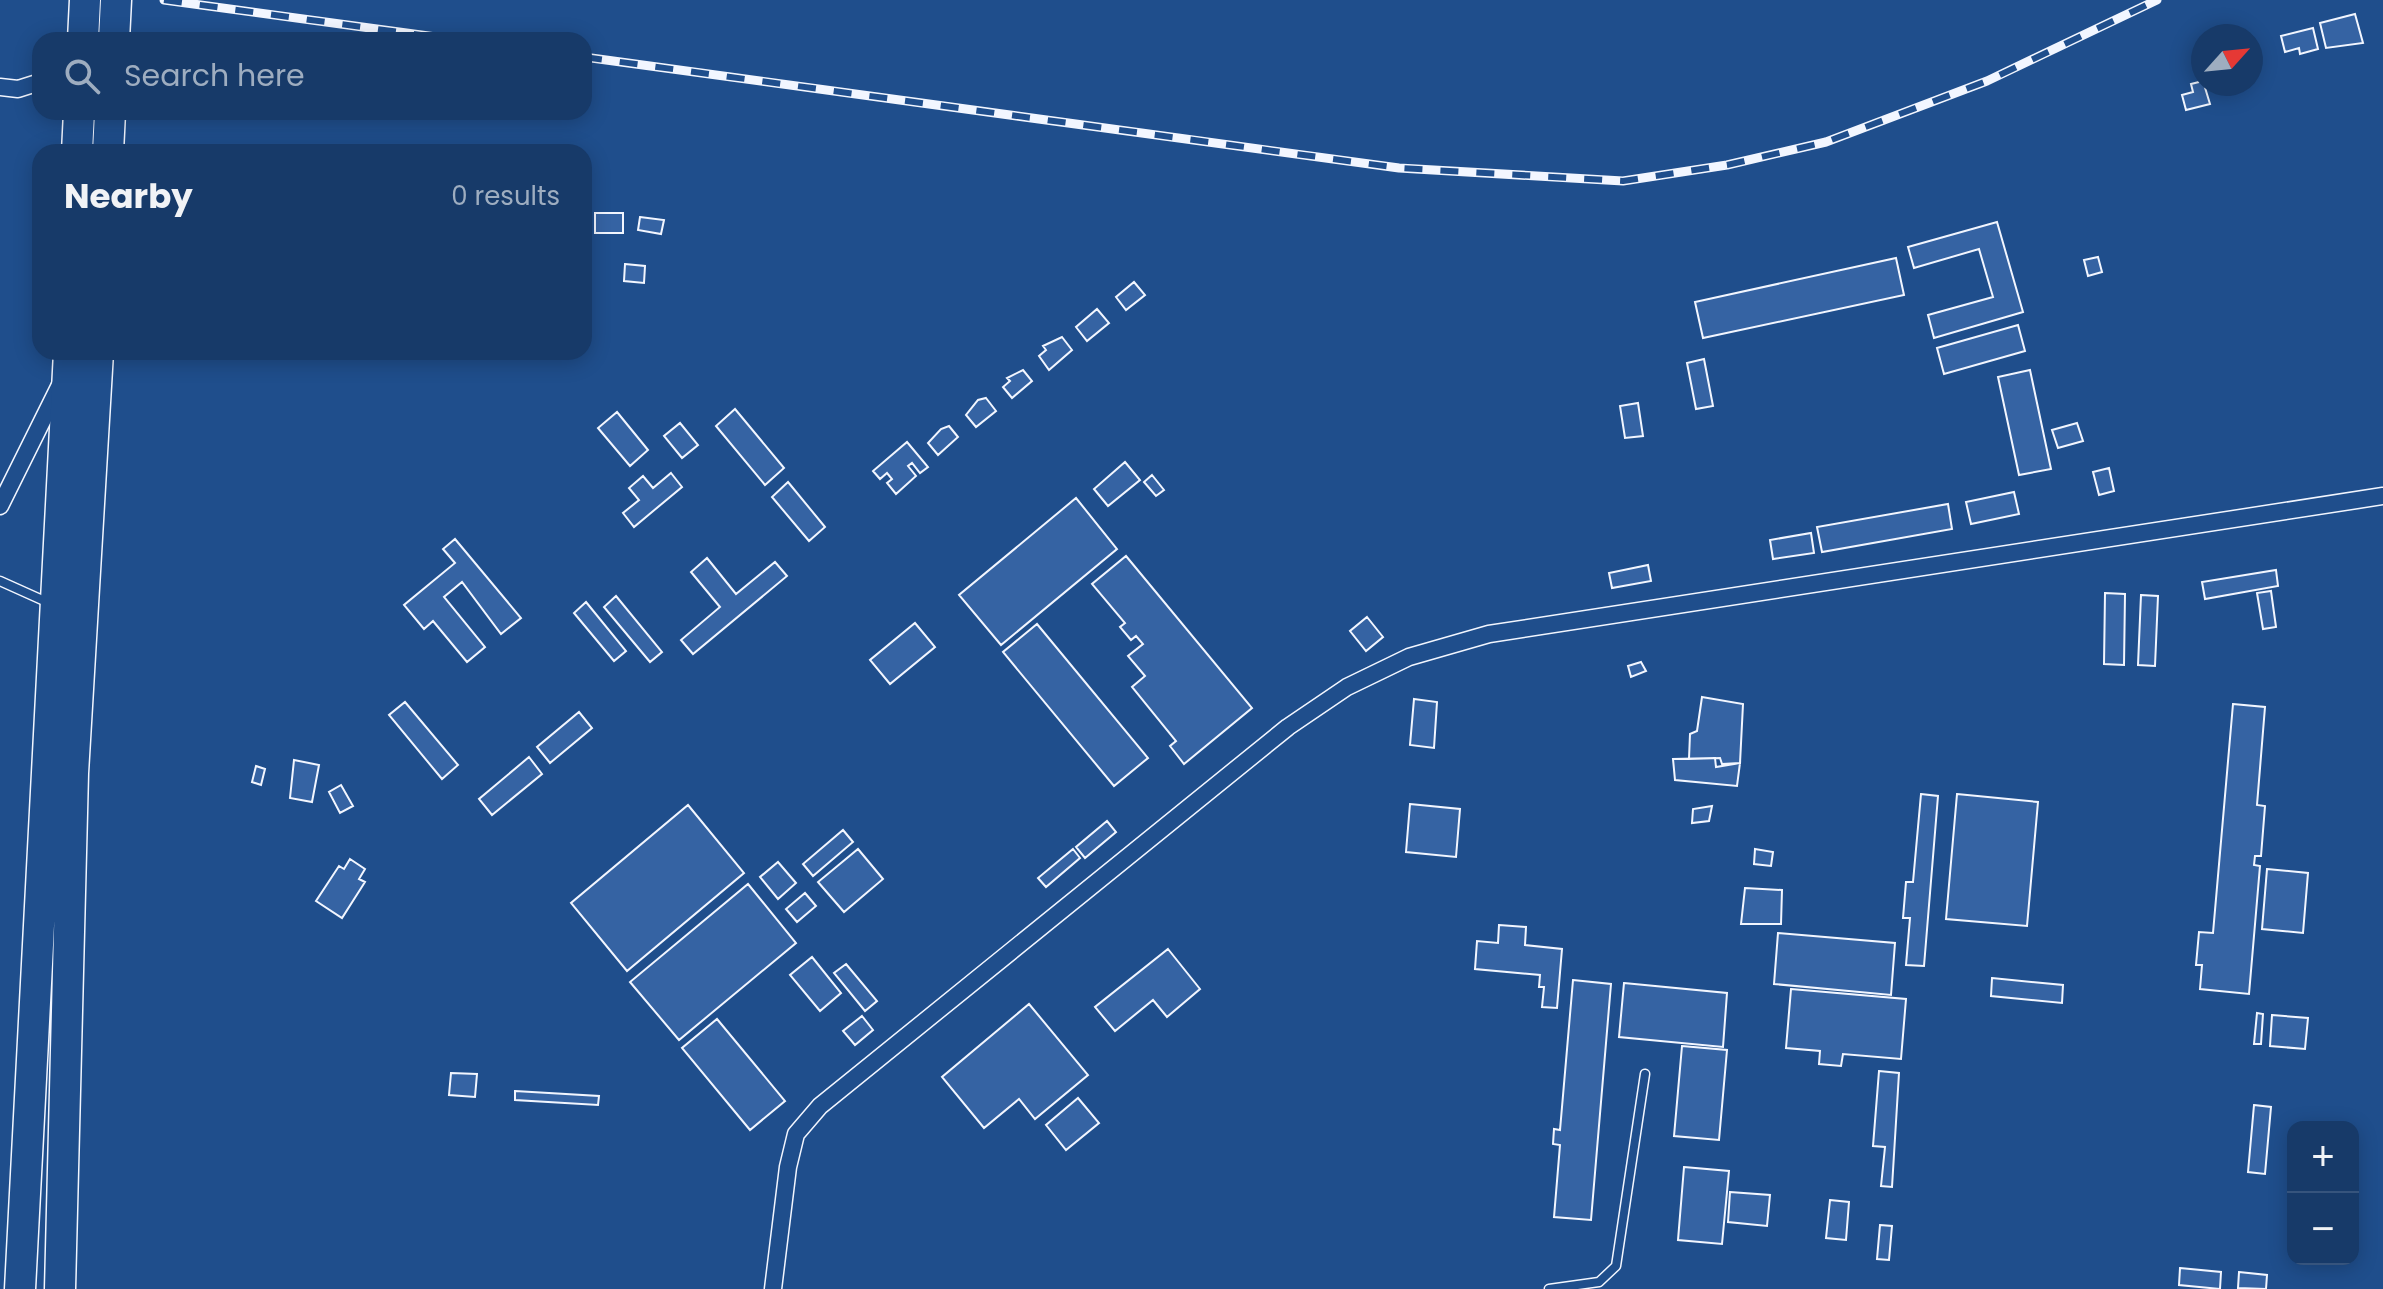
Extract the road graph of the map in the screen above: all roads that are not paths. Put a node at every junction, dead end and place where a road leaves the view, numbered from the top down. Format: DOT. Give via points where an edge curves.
graph roads {
  1 [pos="85,0"];
  2 [pos="116,0"];
  3 [pos="83,32"];
  4 [pos="114,32"];
  5 [pos="32,85"];
  6 [pos="0,87"];
  7 [pos="79,120"];
  8 [pos="110,120"];
  9 [pos="77,144"];
  10 [pos="108,144"];
  11 [pos="69,360"];
  12 [pos="98,360"];
  13 [pos="2383,496"];
  14 [pos="0,506"];
  15 [pos="0,581"];
  16 [pos="54,605"];
  17 [pos="1645,1074"];
  18 [pos="63,1284"];
  19 [pos="20,1289"];
  20 [pos="773,1289"];
  21 [pos="1549,1289"];
  1 -- 3 [label="highway"];
  2 -- 4 [label="highway"];
  5 -- 6 [label="street"];
  7 -- 9 [label="highway"];
  8 -- 10 [label="highway"];
  11 -- 14 [label="street"];
  11 -- 16 [label="highway"];
  12 -- 18 [label="highway" via="73,773"];
  13 -- 20 [label="street" via="1489,634 1409,657 1347,687 1288,727 820,1106 796,1134"];
  15 -- 16 [label="lane"];
  16 -- 19 [label="highway"];
  17 -- 21 [label="lane" via="1616,1266 1599,1282"];
}
